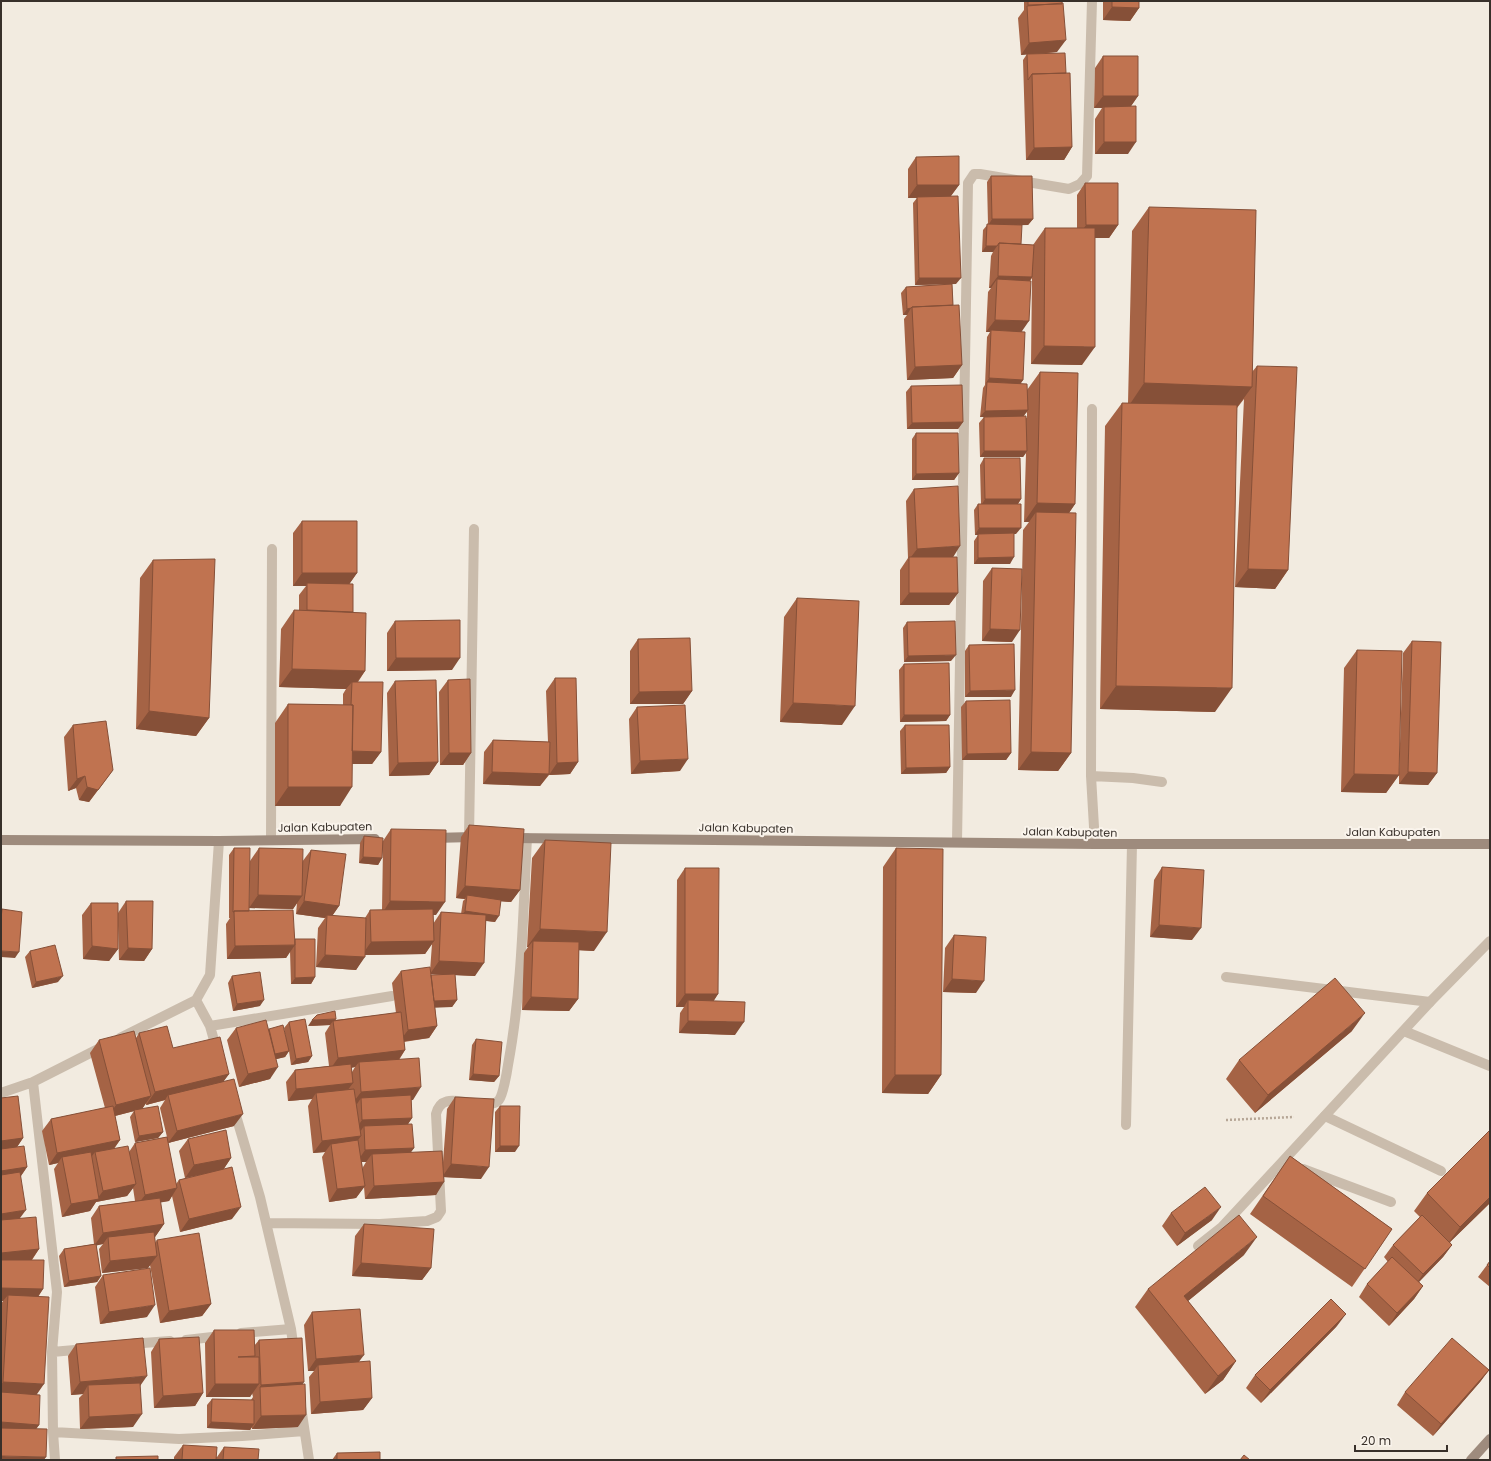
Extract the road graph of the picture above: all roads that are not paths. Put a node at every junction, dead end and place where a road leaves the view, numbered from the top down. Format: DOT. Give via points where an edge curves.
graph roads {
  1 [pos="1092,1"];
  2 [pos="1092,409"];
  3 [pos="474,529"];
  4 [pos="272,549"];
  5 [pos="1091,776"];
  6 [pos="1162,782"];
  7 [pos="470,837"];
  8 [pos="484,837"];
  9 [pos="382,838"];
  10 [pos="422,838"];
  11 [pos="498,838"];
  12 [pos="527,838"];
  13 [pos="1,840"];
  14 [pos="271,840"];
  15 [pos="219,841"];
  16 [pos="956,842"];
  17 [pos="1095,844"];
  18 [pos="1132,844"];
  19 [pos="1490,844"];
  20 [pos="1490,940"];
  21 [pos="1226,977"];
  22 [pos="392,996"];
  23 [pos="196,1000"];
  24 [pos="1430,1002"];
  25 [pos="210,1026"];
  26 [pos="1404,1031"];
  27 [pos="221,1063"];
  28 [pos="1490,1066"];
  29 [pos="33,1082"];
  30 [pos="1,1093"];
  31 [pos="231,1099"];
  32 [pos="1325,1116"];
  33 [pos="1126,1125"];
  34 [pos="1290,1164"];
  35 [pos="1441,1171"];
  36 [pos="1391,1202"];
  37 [pos="266,1223"];
  38 [pos="1198,1246"];
  39 [pos="291,1329"];
  40 [pos="119,1345"];
  41 [pos="97,1348"];
  42 [pos="52,1352"];
  43 [pos="295,1360"];
  44 [pos="300,1400"];
  45 [pos="304,1431"];
  46 [pos="53,1432"];
  47 [pos="1490,1439"];
  48 [pos="55,1460"];
  49 [pos="309,1460"];
  50 [pos="1471,1460"];
  1 -- 16 [label="street" via="1087,176 1080,184 1069,189 980,174 974,174 968,183"];
  2 -- 5 [label="street"];
  3 -- 7 [label="street"];
  4 -- 14 [label="street"];
  5 -- 6 [label="street"];
  5 -- 17 [label="street"];
  7 -- 8 [label="main road"];
  7 -- 10 [label="main road"];
  9 -- 14 [label="main road, Jalan Kabupaten"];
  11 -- 12 [label="main road, Jalan Kabupaten"];
  12 -- 16 [label="main road, Jalan Kabupaten"];
  12 -- 37 [label="street" via="517,1012 505,1080 499,1100 493,1104 455,1101 442,1103 438,1107 436,1114 441,1211 437,1217 427,1221 380,1224"];
  13 -- 15 [label="main road, Jalan Kabupaten"];
  14 -- 15 [label="main road, Jalan Kabupaten"];
  15 -- 23 [label="street" via="210,975"];
  16 -- 17 [label="main road, Jalan Kabupaten"];
  17 -- 18 [label="main road, Jalan Kabupaten"];
  18 -- 19 [label="main road, Jalan Kabupaten"];
  18 -- 33 [label="street"];
  20 -- 24 [label="street"];
  21 -- 24 [label="street"];
  22 -- 25 [label="street"];
  23 -- 25 [label="street"];
  23 -- 29 [label="street"];
  24 -- 26 [label="street"];
  25 -- 27 [label="street"];
  26 -- 28 [label="street"];
  26 -- 32 [label="street"];
  29 -- 30 [label="street"];
  29 -- 42 [label="street" via="57,1292"];
  31 -- 37 [label="street"];
  32 -- 34 [label="street"];
  32 -- 35 [label="street"];
  34 -- 36 [label="street"];
  34 -- 38 [label="street"];
  37 -- 39 [label="street"];
  39 -- 40 [label="street"];
  39 -- 43 [label="street"];
  41 -- 42 [label="street"];
  42 -- 46 [label="street"];
  44 -- 45 [label="street"];
  45 -- 46 [label="street" via="179,1439"];
  45 -- 49 [label="street"];
  46 -- 48 [label="street"];
  47 -- 50 [label="main road"];
}
